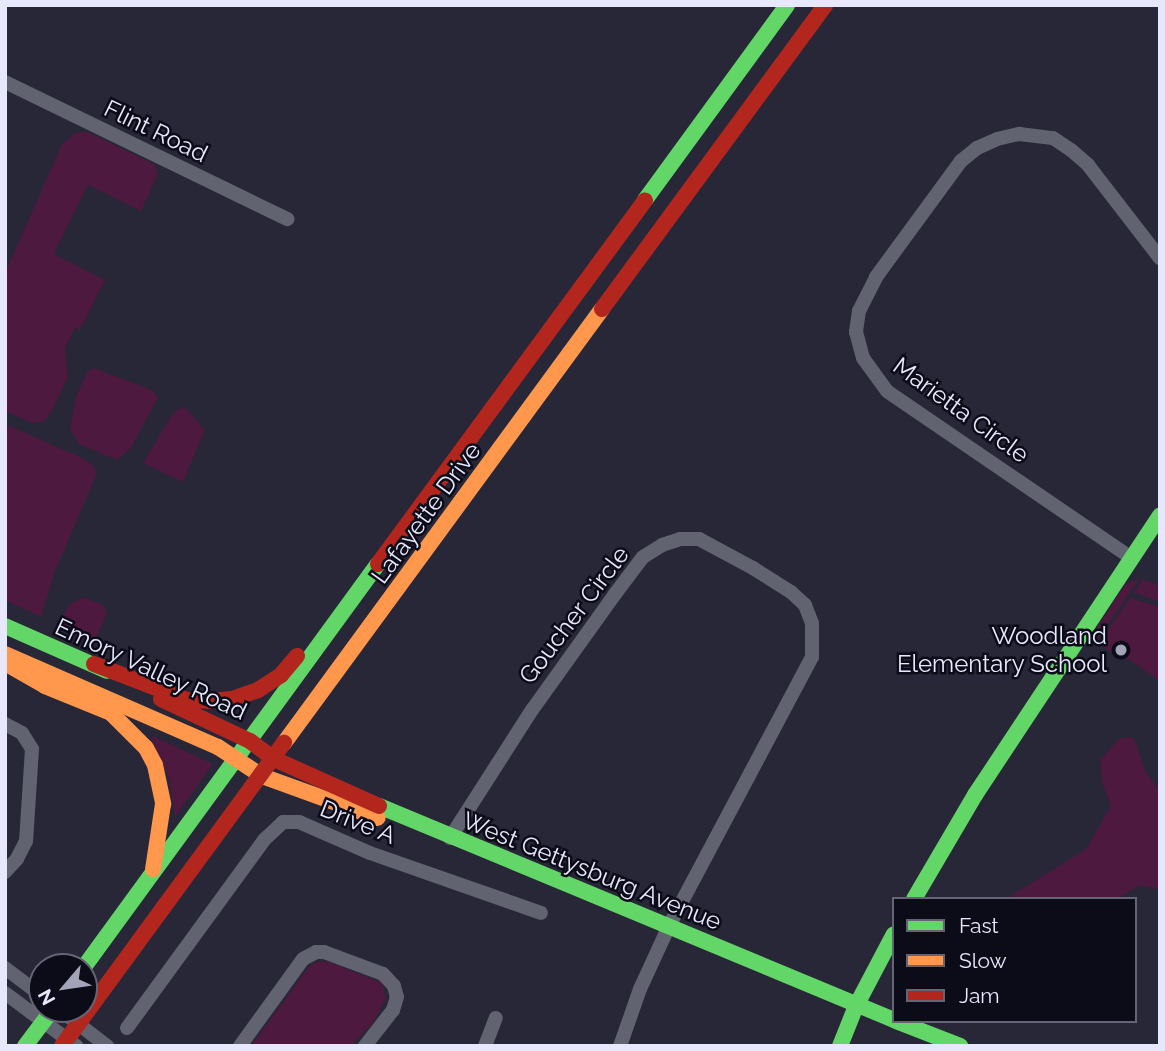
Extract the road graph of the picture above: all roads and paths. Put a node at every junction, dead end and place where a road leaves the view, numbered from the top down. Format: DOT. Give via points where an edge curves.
graph roads {
  1 [pos="787,5"];
  2 [pos="825,5"];
  3 [pos="5,82"];
  4 [pos="287,219"];
  5 [pos="1160,258"];
  6 [pos="482,423"];
  7 [pos="1160,516"];
  8 [pos="1130,557"];
  9 [pos="5,626"];
  10 [pos="5,654"];
  11 [pos="5,663"];
  12 [pos="94,664"];
  13 [pos="5,724"];
  14 [pos="250,741"];
  15 [pos="237,758"];
  16 [pos="274,760"];
  17 [pos="262,776"];
  18 [pos="450,838"];
  19 [pos="5,872"];
  20 [pos="151,876"];
  21 [pos="915,897"];
  22 [pos="541,913"];
  23 [pos="669,926"];
  24 [pos="892,938"];
  25 [pos="94,953"];
  26 [pos="5,968"];
  27 [pos="28,985"];
  28 [pos="5,993"];
  29 [pos="28,1005"];
  30 [pos="856,1006"];
  31 [pos="496,1018"];
  32 [pos="892,1020"];
  33 [pos="42,1023"];
  34 [pos="54,1023"];
  35 [pos="900,1023"];
  36 [pos="79,1024"];
  37 [pos="127,1028"];
  38 [pos="68,1044"];
  39 [pos="26,1046"];
  40 [pos="107,1046"];
  41 [pos="240,1046"];
  42 [pos="365,1046"];
  43 [pos="485,1046"];
  44 [pos="620,1046"];
  45 [pos="840,1046"];
  46 [pos="960,1046"];
  1 -- 6 [label="main road, Lafayette Drive"];
  2 -- 16 [label="main road, Lafayette Drive"];
  3 -- 4 [label="street, Flint Road"];
  5 -- 8 [label="street, Marietta Circle" via="1088,164 1071,150 1053,138 1019,134 997,139 961,161 876,276 859,311 856,332 870,370 887,391"];
  6 -- 12 [label="main road" via="452,445 296,657 270,683 232,699 187,700"];
  6 -- 14 [label="main road, Lafayette Drive"];
  7 -- 8 [label="main road"];
  8 -- 21 [label="main road" via="975,795"];
  9 -- 12 [label="main road, Emory Valley Road"];
  10 -- 15 [label="main road, Emory Valley Road"];
  11 -- 20 [label="main road" via="111,713 146,748 155,765 163,804"];
  12 -- 14 [label="main road, Emory Valley Road"];
  13 -- 19 [label="street" via="22,733 32,749 26,841"];
  14 -- 15 [label="main road, Lafayette Drive"];
  14 -- 16 [label="main road, Emory Valley Road"];
  15 -- 17 [label="main road, Emory Valley Road"];
  15 -- 20 [label="main road, Lafayette Drive"];
  16 -- 17 [label="main road, Lafayette Drive"];
  16 -- 18 [label="main road, West Gettysburg Avenue"];
  17 -- 18 [label="main road, Emory Valley Road"];
  17 -- 36 [label="main road, Lafayette Drive"];
  18 -- 23 [label="main road, West Gettysburg Avenue"];
  18 -- 23 [label="street, Goucher Circle" via="532,710 643,558 662,545 699,539 791,592 806,606 814,640 812,657"];
  20 -- 25 [label="main road, Lafayette Drive"];
  22 -- 37 [label="street, Drive A" via="370,853 299,822 283,822 265,839"];
  23 -- 30 [label="main road, West Gettysburg Avenue"];
  23 -- 44 [label="street, Goucher Circle"];
  24 -- 30 [label="main road"];
  26 -- 27 [label="street"];
  28 -- 29 [label="street"];
  30 -- 32 [label="main road, West Gettysburg Avenue"];
  30 -- 45 [label="main road"];
  31 -- 43 [label="street"];
  33 -- 39 [label="main road"];
  34 -- 38 [label="street"];
  35 -- 46 [label="main road, West Gettysburg Avenue"];
  36 -- 38 [label="main road, Lafayette Drive"];
  36 -- 40 [label="street"];
  41 -- 42 [label="street" via="303,959 316,952 383,974 394,986 394,1010"];
}
